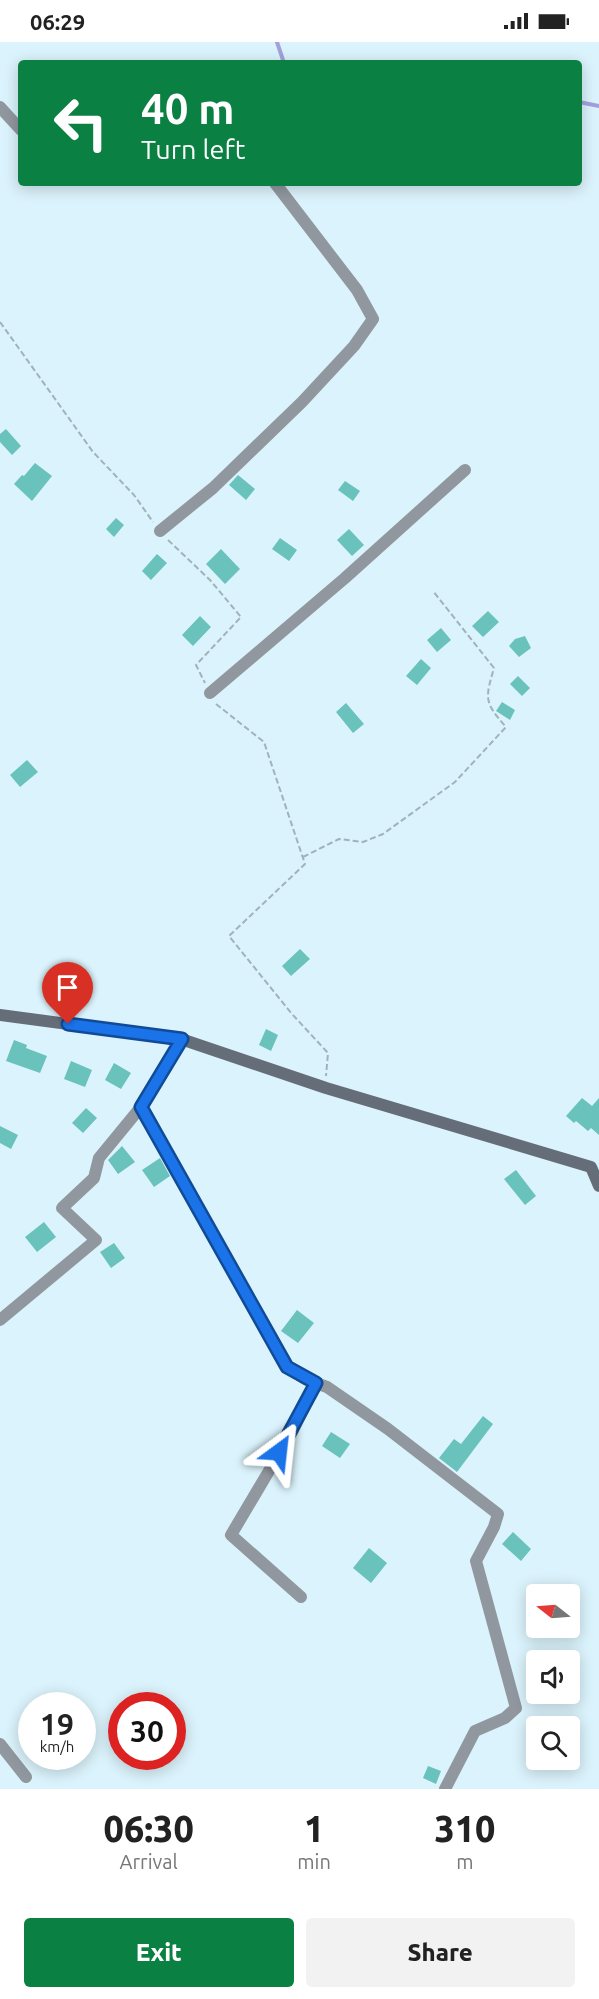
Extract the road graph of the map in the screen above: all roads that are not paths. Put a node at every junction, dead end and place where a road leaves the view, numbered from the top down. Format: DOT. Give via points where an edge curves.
graph roads {
  1 [pos="0,107"];
  2 [pos="18,127"];
  3 [pos="277,186"];
  4 [pos="465,470"];
  5 [pos="160,531"];
  6 [pos="210,693"];
  7 [pos="0,1015"];
  8 [pos="182,1039"];
  9 [pos="141,1107"];
  10 [pos="595,1167"];
  11 [pos="599,1186"];
  12 [pos="0,1320"];
  13 [pos="316,1383"];
  14 [pos="301,1597"];
  15 [pos="0,1744"];
  16 [pos="26,1777"];
  17 [pos="445,1789"];
  1 -- 2 [label="street"];
  3 -- 5 [label="street" via="357,290 373,319 354,346 302,402 213,488"];
  4 -- 6 [label="street"];
  7 -- 8 [label="street"];
  8 -- 9 [label="street"];
  8 -- 10 [label="street" via="326,1088"];
  9 -- 12 [label="street" via="99,1158 94,1178 62,1208 96,1240"];
  9 -- 13 [label="street" via="287,1367"];
  10 -- 11 [label="street"];
  13 -- 14 [label="street" via="231,1535"];
  13 -- 17 [label="street" via="388,1429 498,1514 476,1561 516,1708 505,1718 475,1731"];
  15 -- 16 [label="street"];
}
